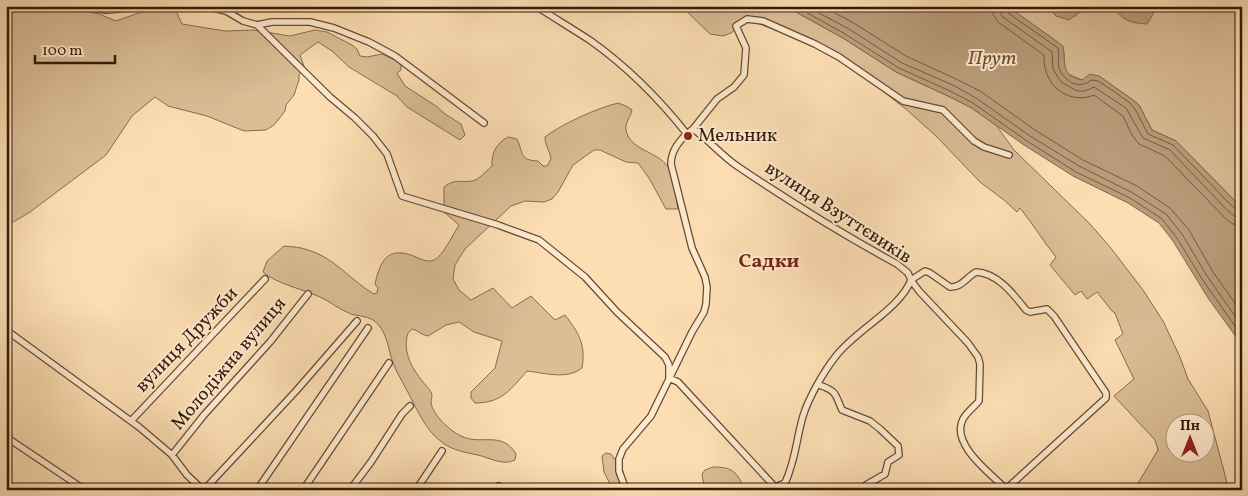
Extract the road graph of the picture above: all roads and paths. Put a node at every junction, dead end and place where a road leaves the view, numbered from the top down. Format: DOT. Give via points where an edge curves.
graph roads {
  1 [pos="69,6"];
  2 [pos="156,6"];
  3 [pos="204,6"];
  4 [pos="536,6"];
  5 [pos="257,25"];
  6 [pos="484,123"];
  7 [pos="693,129"];
  8 [pos="687,134"];
  9 [pos="1009,155"];
  10 [pos="265,279"];
  11 [pos="911,280"];
  12 [pos="308,294"];
  13 [pos="357,321"];
  14 [pos="368,328"];
  15 [pos="6,330"];
  16 [pos="389,363"];
  17 [pos="669,378"];
  18 [pos="819,384"];
  19 [pos="410,406"];
  20 [pos="131,421"];
  21 [pos="6,437"];
  22 [pos="442,450"];
  23 [pos="172,455"];
  24 [pos="6,483"];
  25 [pos="774,488"];
  26 [pos="1006,489"];
  27 [pos="17,490"];
  28 [pos="85,490"];
  29 [pos="203,490"];
  30 [pos="257,490"];
  31 [pos="303,490"];
  32 [pos="350,490"];
  33 [pos="416,490"];
  34 [pos="626,490"];
  35 [pos="865,490"];
  1 -- 2 [label="street" via="106,10"];
  3 -- 5 [label="street" via="226,11"];
  4 -- 8 [label="street" via="590,40 656,98"];
  5 -- 6 [label="street" via="281,21 310,22 369,42 395,56"];
  5 -- 17 [label="street" via="373,136 387,154 402,196 539,240 584,277 654,345 669,365"];
  7 -- 8 [label="street"];
  7 -- 9 [label="street" via="717,99 742,79 746,48 736,26 753,19 787,31 839,57 902,101 943,110 974,141"];
  7 -- 11 [label="street, вулиця Взуттєвиків" via="734,164 812,216 897,264"];
  8 -- 17 [label="street" via="672,151 671,164 692,248 705,277 706,304"];
  10 -- 20 [label="street, вулиця Дружби"];
  11 -- 18 [label="street, вулиця Взуттєвиків" via="905,293 852,338 836,356"];
  11 -- 26 [label="street" via="978,357 979,401 963,420 960,432 971,454"];
  11 -- 26 [label="street" via="925,271 954,288 976,272 991,276 1001,282 1026,310 1047,310 1054,316 1106,393 1106,398"];
  12 -- 23 [label="street, Молодіжна вулиця"];
  13 -- 29 [label="street"];
  14 -- 30 [label="street"];
  15 -- 20 [label="street"];
  16 -- 31 [label="street"];
  17 -- 25 [label="street" via="678,382"];
  17 -- 34 [label="street" via="651,416 623,449 619,459 619,471"];
  18 -- 25 [label="street, вулиця Взуттєвиків" via="803,417 795,458 785,483"];
  18 -- 35 [label="street" via="831,389 842,410 870,421 898,446 900,455 888,462 885,474 866,485"];
  19 -- 32 [label="street"];
  20 -- 23 [label="street"];
  21 -- 28 [label="street"];
  22 -- 33 [label="street"];
  23 -- 29 [label="street"];
  24 -- 27 [label="street"];
}
